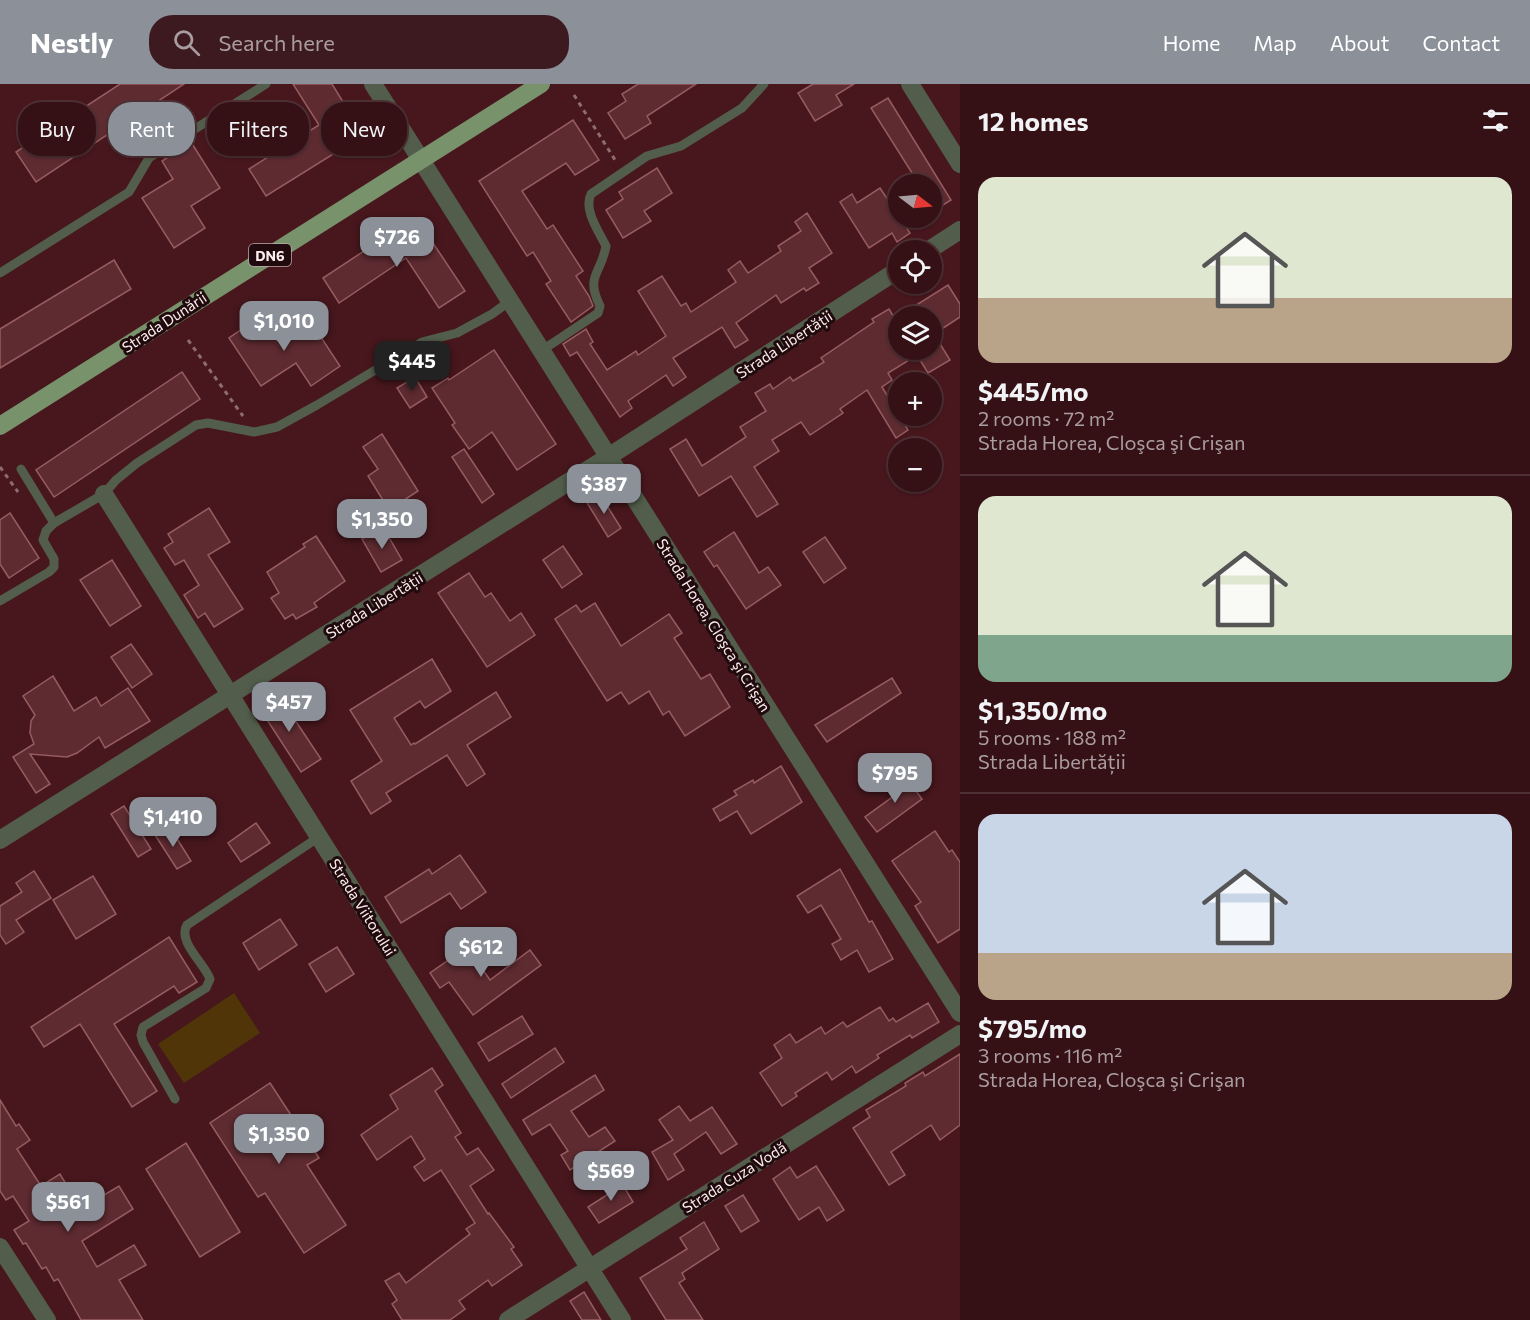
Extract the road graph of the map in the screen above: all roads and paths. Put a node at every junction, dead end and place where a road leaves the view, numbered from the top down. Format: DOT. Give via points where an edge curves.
graph roads {
  1 [pos="373,84"];
  2 [pos="541,84"];
  3 [pos="764,84"];
  4 [pos="910,84"];
  5 [pos="260,86"];
  6 [pos="574,95"];
  7 [pos="421,159"];
  8 [pos="960,164"];
  9 [pos="622,172"];
  10 [pos="960,230"];
  11 [pos="942,242"];
  12 [pos="0,273"];
  13 [pos="888,276"];
  14 [pos="510,301"];
  15 [pos="188,340"];
  16 [pos="541,351"];
  17 [pos="0,426"];
  18 [pos="254,432"];
  19 [pos="608,457"];
  20 [pos="21,469"];
  21 [pos="104,494"];
  22 [pos="54,523"];
  23 [pos="0,602"];
  24 [pos="231,695"];
  25 [pos="320,837"];
  26 [pos="0,840"];
  27 [pos="960,1012"];
  28 [pos="960,1034"];
  29 [pos="175,1099"];
  30 [pos="0,1246"];
  31 [pos="589,1269"];
  32 [pos="47,1320"];
  33 [pos="508,1320"];
  34 [pos="622,1320"];
  1 -- 7 [label="street, Strada Horea, Cloşca şi Crişan"];
  2 -- 7 [label="main road, Strada Dunării / DN6"];
  3 -- 9 [label="lane" via="742,108 702,134 681,146 647,156"];
  4 -- 8 [label="street"];
  5 -- 12 [label="lane" via="149,158 129,192"];
  6 -- 9 [label="path"];
  7 -- 14 [label="street, Strada Horea, Cloşca şi Crişan"];
  7 -- 17 [label="main road, Strada Dunării / DN6"];
  9 -- 16 [label="lane" via="587,200 606,246 593,283 600,306 598,313"];
  10 -- 11 [label="street"];
  13 -- 19 [label="street, Strada Libertății"];
  14 -- 16 [label="street, Strada Horea, Cloşca şi Crişan"];
  14 -- 18 [label="lane" via="457,333 422,342 277,427"];
  15 -- 18 [label="path"];
  16 -- 19 [label="street, Strada Horea, Cloşca şi Crişan"];
  18 -- 21 [label="lane" via="208,423 196,425 137,463"];
  19 -- 24 [label="street, Strada Libertății"];
  19 -- 27 [label="street, Strada Horea, Cloşca şi Crişan"];
  20 -- 22 [label="lane"];
  21 -- 22 [label="lane"];
  21 -- 24 [label="street, Strada Viitorului"];
  22 -- 23 [label="lane" via="43,540 54,559 54,567"];
  24 -- 25 [label="street, Strada Viitorului"];
  24 -- 26 [label="street, Strada Libertății"];
  25 -- 29 [label="lane" via="183,931 184,939 210,979 206,988 143,1027 141,1035"];
  25 -- 31 [label="street, Strada Viitorului"];
  28 -- 31 [label="street, Strada Cuza Vodă"];
  30 -- 32 [label="street"];
  31 -- 33 [label="street, Strada Cuza Vodă"];
  31 -- 34 [label="street, Strada Viitorului"];
}
